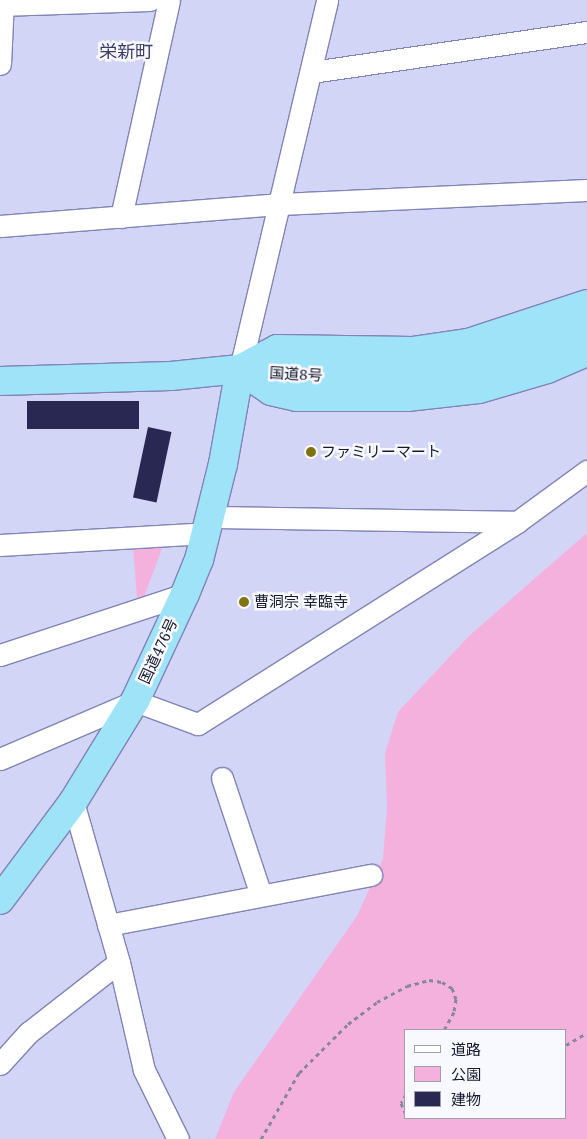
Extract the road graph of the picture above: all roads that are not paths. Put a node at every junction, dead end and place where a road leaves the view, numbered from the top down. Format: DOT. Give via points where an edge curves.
graph roads {
  1 [pos="150,0"];
  2 [pos="169,0"];
  3 [pos="327,0"];
  4 [pos="2,4"];
  5 [pos="587,32"];
  6 [pos="0,64"];
  7 [pos="312,72"];
  8 [pos="587,190"];
  9 [pos="280,204"];
  10 [pos="120,217"];
  11 [pos="0,226"];
  12 [pos="587,304"];
  13 [pos="587,328"];
  14 [pos="587,352"];
  15 [pos="240,369"];
  16 [pos="0,381"];
  17 [pos="587,471"];
  18 [pos="517,522"];
  19 [pos="208,525"];
  20 [pos="0,545"];
  21 [pos="185,594"];
  22 [pos="0,655"];
  23 [pos="135,701"];
  24 [pos="0,759"];
  25 [pos="222,778"];
  26 [pos="73,802"];
  27 [pos="370,874"];
  28 [pos="261,895"];
  29 [pos="0,900"];
  30 [pos="108,925"];
  31 [pos="119,962"];
  32 [pos="0,1064"];
  33 [pos="178,1139"];
  1 -- 4 [label="street"];
  2 -- 10 [label="street"];
  3 -- 7 [label="street"];
  4 -- 6 [label="street"];
  5 -- 7 [label="street"];
  7 -- 9 [label="street"];
  8 -- 9 [label="street"];
  9 -- 10 [label="street"];
  9 -- 15 [label="street"];
  10 -- 11 [label="street"];
  12 -- 15 [label="highway" via="468,343 412,351 278,349"];
  13 -- 15 [label="highway, 国道8号" via="477,364 424,372 298,375"];
  14 -- 15 [label="highway" via="546,369 479,388 407,397 297,396 271,391"];
  15 -- 16 [label="highway, 国道8号" via="171,376"];
  15 -- 19 [label="highway, 国道476号"];
  17 -- 18 [label="street"];
  18 -- 19 [label="street"];
  18 -- 23 [label="street" via="198,724"];
  19 -- 20 [label="street"];
  19 -- 21 [label="highway, 国道476号"];
  21 -- 22 [label="street"];
  21 -- 23 [label="highway, 国道476号"];
  23 -- 24 [label="street"];
  23 -- 26 [label="highway, 国道476号"];
  25 -- 28 [label="street"];
  26 -- 29 [label="highway, 国道476号"];
  26 -- 30 [label="street"];
  27 -- 28 [label="street"];
  28 -- 30 [label="street"];
  30 -- 31 [label="street"];
  31 -- 32 [label="street" via="28,1033"];
  31 -- 33 [label="street" via="144,1070"];
}
